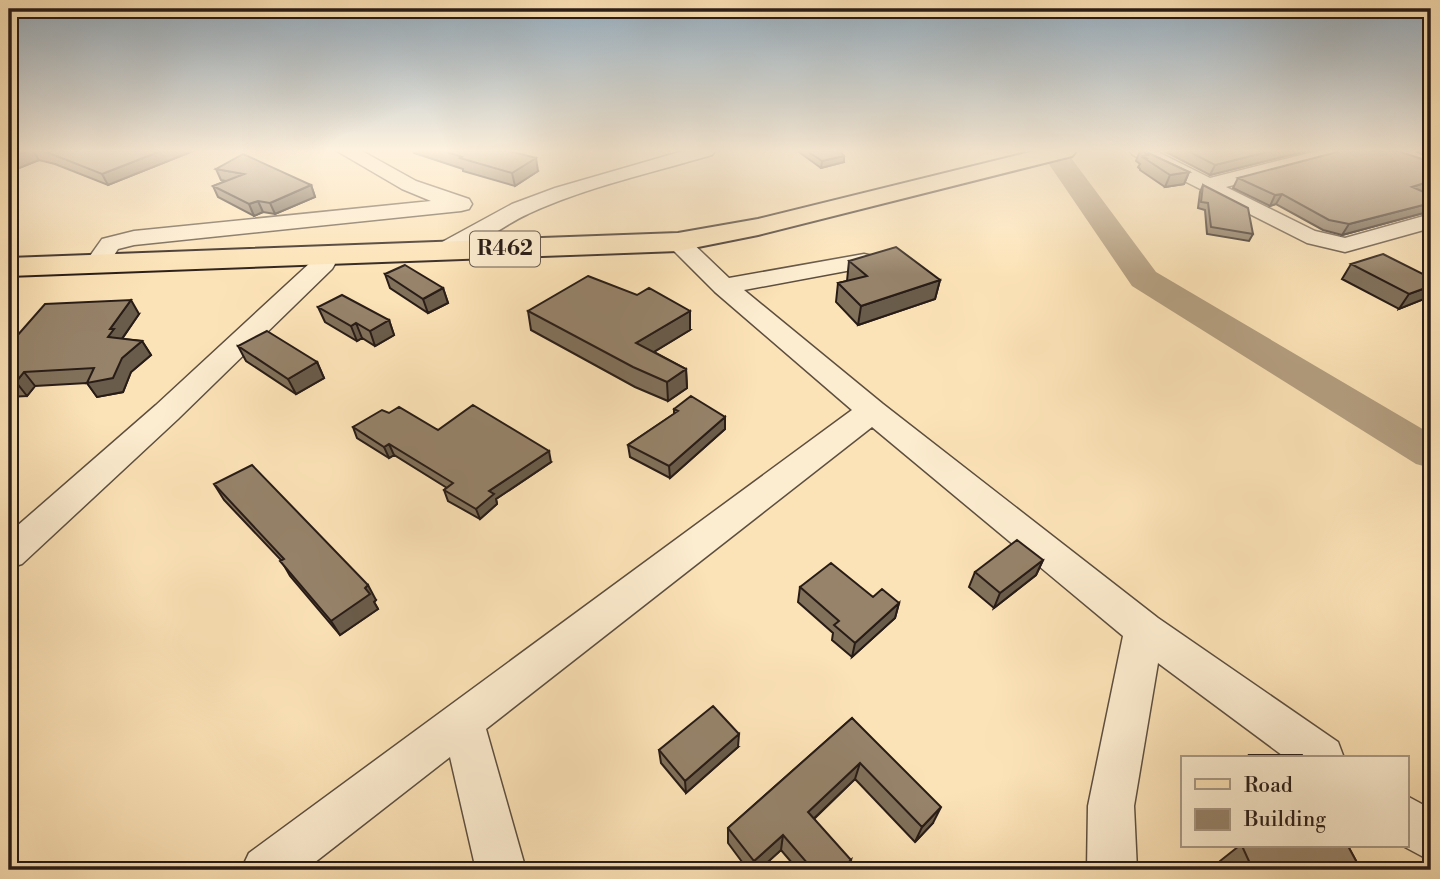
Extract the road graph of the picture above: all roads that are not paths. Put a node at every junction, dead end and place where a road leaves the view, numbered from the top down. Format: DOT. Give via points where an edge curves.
graph roads {
  1 [pos="428,192"];
  2 [pos="566,192"];
  3 [pos="900,192"];
  4 [pos="1222,192"];
  5 [pos="461,204"];
  6 [pos="502,219"];
  7 [pos="1431,221"];
  8 [pos="678,242"];
  9 [pos="441,252"];
  10 [pos="321,256"];
  11 [pos="864,261"];
  12 [pos="97,263"];
  13 [pos="9,267"];
  14 [pos="724,287"];
  15 [pos="872,411"];
  16 [pos="9,554"];
  17 [pos="1144,630"];
  18 [pos="463,722"];
  19 [pos="1319,756"];
  20 [pos="1408,821"];
  21 [pos="1431,837"];
  22 [pos="266,870"];
  23 [pos="501,870"];
  24 [pos="1112,870"];
  1 -- 5 [label="street"];
  2 -- 6 [label="street"];
  3 -- 8 [label="main road, R462" via="758,228"];
  4 -- 7 [label="street" via="1329,243 1346,245"];
  5 -- 6 [label="street"];
  5 -- 12 [label="street" via="134,238 110,244"];
  6 -- 9 [label="street"];
  8 -- 9 [label="main road, R462"];
  8 -- 14 [label="street"];
  9 -- 10 [label="main road, R462"];
  10 -- 12 [label="main road, R462"];
  10 -- 16 [label="street" via="323,264"];
  11 -- 14 [label="street"];
  12 -- 13 [label="main road, R462"];
  14 -- 15 [label="street"];
  15 -- 17 [label="street"];
  15 -- 18 [label="street"];
  17 -- 19 [label="street"];
  17 -- 24 [label="street" via="1111,806"];
  18 -- 22 [label="street"];
  18 -- 23 [label="street"];
  20 -- 21 [label="street"];
}
